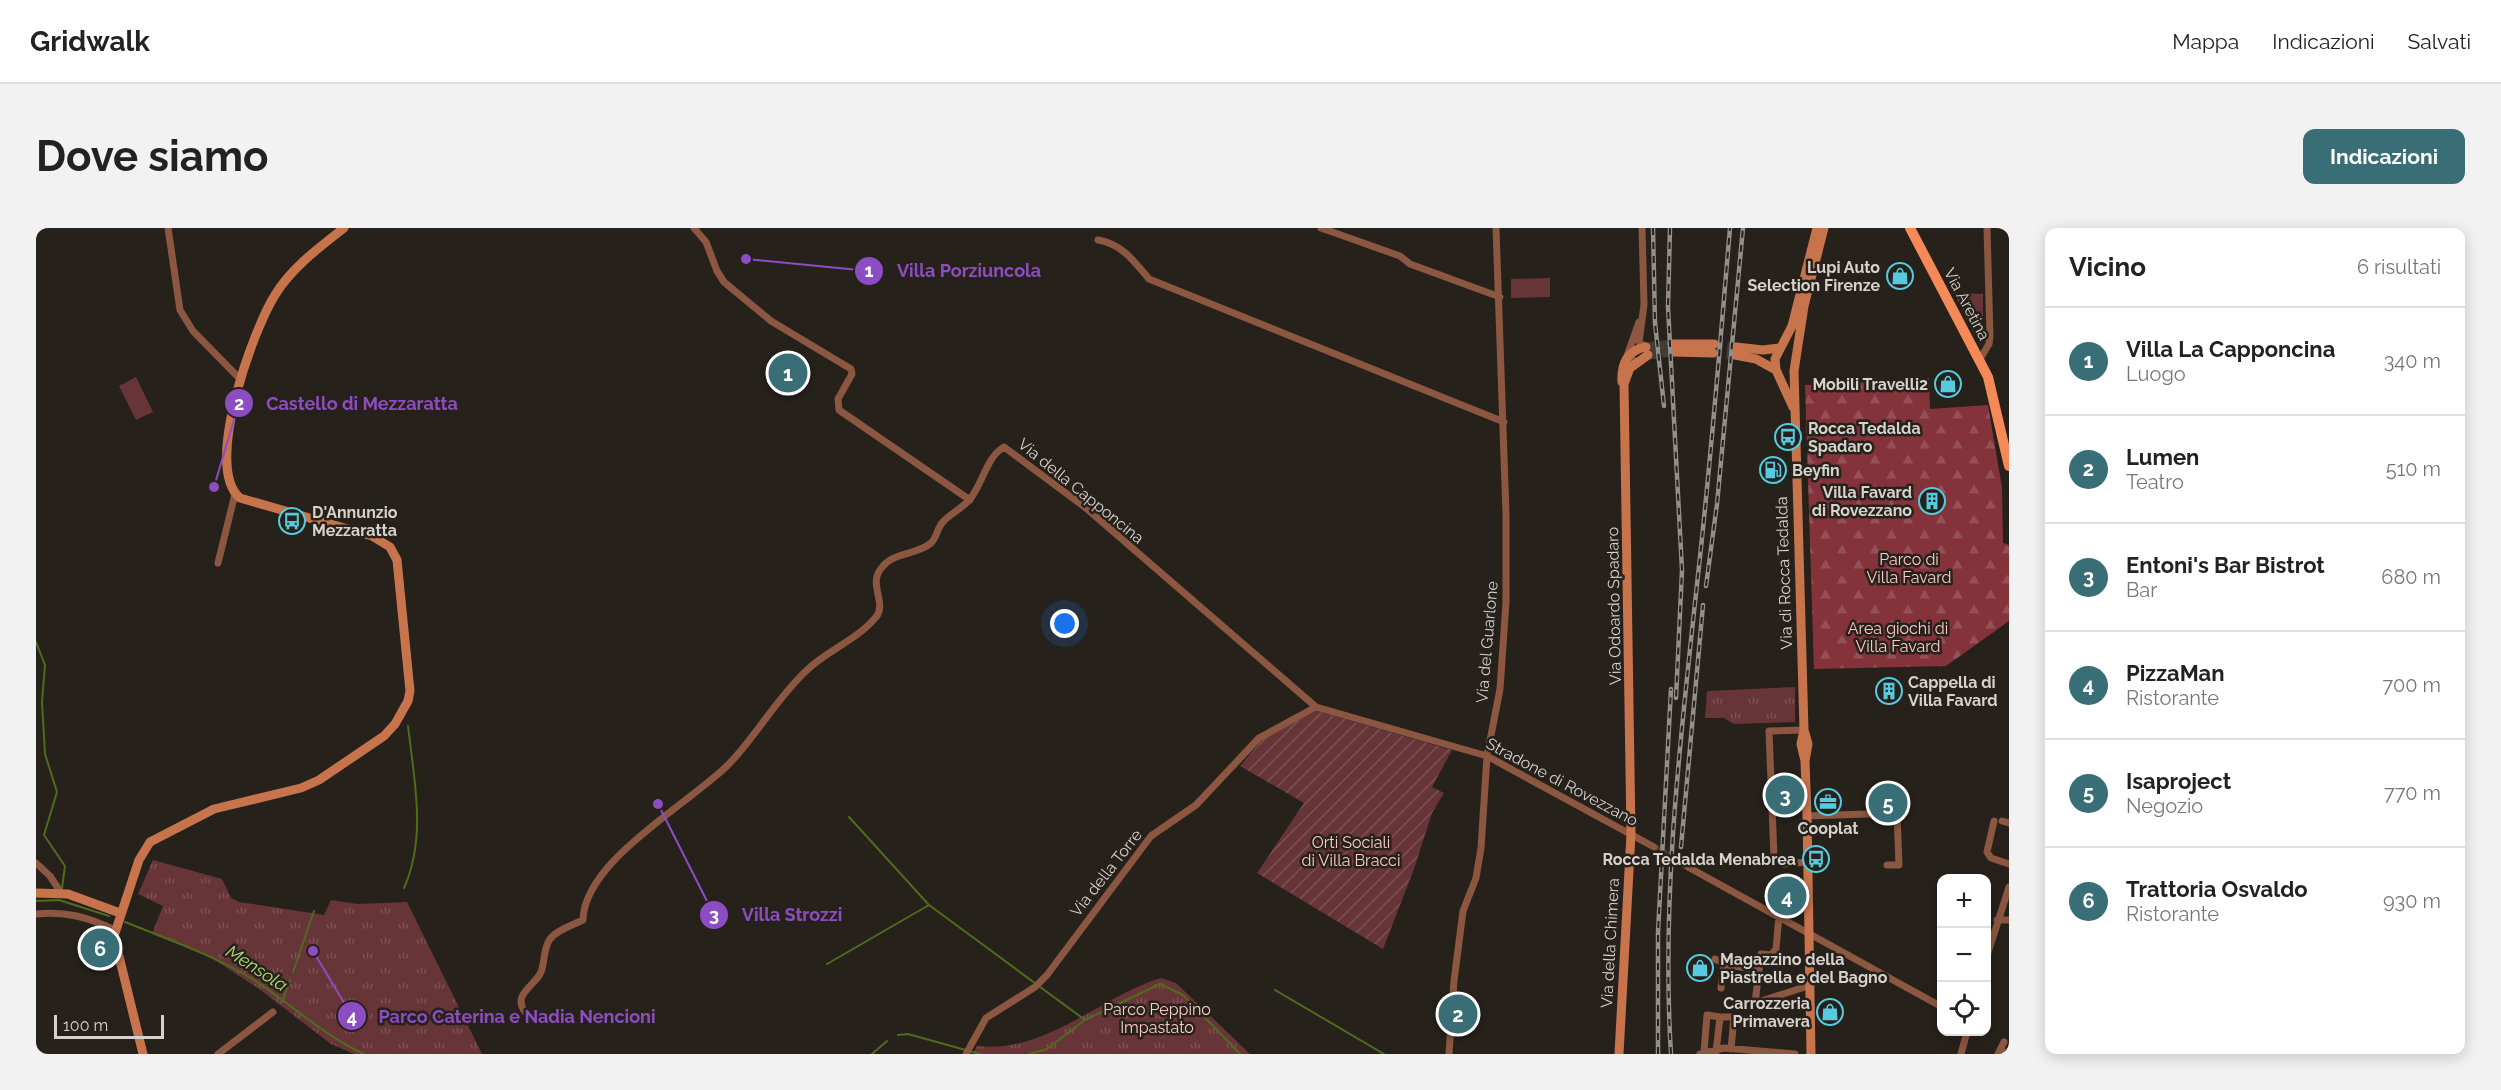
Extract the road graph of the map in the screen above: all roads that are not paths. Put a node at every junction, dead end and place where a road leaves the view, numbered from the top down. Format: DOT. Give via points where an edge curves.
graph roads {
  1 [pos="168,228"];
  2 [pos="344,228"];
  3 [pos="694,228"];
  4 [pos="1321,228"];
  5 [pos="1496,228"];
  6 [pos="1642,228"];
  7 [pos="1817,228"];
  8 [pos="1824,228"];
  9 [pos="1910,228"];
  10 [pos="1987,228"];
  11 [pos="1098,240"];
  12 [pos="1500,297"];
  13 [pos="1644,306"];
  14 [pos="1781,347"];
  15 [pos="1673,348"];
  16 [pos="1714,349"];
  17 [pos="1796,350"];
  18 [pos="1647,351"];
  19 [pos="1631,359"];
  20 [pos="1980,359"];
  21 [pos="1794,371"];
  22 [pos="1778,373"];
  23 [pos="241,380"];
  24 [pos="1624,390"];
  25 [pos="1796,415"];
  26 [pos="1504,422"];
  27 [pos="2009,466"];
  28 [pos="235,494"];
  29 [pos="970,500"];
  30 [pos="218,563"];
  31 [pos="1316,707"];
  32 [pos="1804,730"];
  33 [pos="1487,756"];
  34 [pos="1807,816"];
  35 [pos="2002,822"];
  36 [pos="1631,834"];
  37 [pos="1654,847"];
  38 [pos="1808,862"];
  39 [pos="36,863"];
  40 [pos="2009,864"];
  41 [pos="1887,865"];
  42 [pos="1688,867"];
  43 [pos="2009,887"];
  44 [pos="36,893"];
  45 [pos="61,893"];
  46 [pos="36,914"];
  47 [pos="120,914"];
  48 [pos="1779,916"];
  49 [pos="1997,920"];
  50 [pos="2009,920"];
  51 [pos="115,928"];
  52 [pos="1810,934"];
  53 [pos="1991,941"];
  54 [pos="1715,959"];
  55 [pos="1724,963"];
  56 [pos="1759,970"];
  57 [pos="1811,985"];
  58 [pos="1721,988"];
  59 [pos="1937,1005"];
  60 [pos="273,1012"];
  61 [pos="525,1012"];
  62 [pos="1720,1017"];
  63 [pos="1966,1036"];
  64 [pos="2004,1042"];
  65 [pos="1731,1049"];
  66 [pos="1716,1052"];
  67 [pos="1999,1052"];
  68 [pos="1702,1053"];
  69 [pos="143,1054"];
  70 [pos="218,1054"];
  71 [pos="966,1054"];
  72 [pos="1449,1054"];
  73 [pos="1619,1054"];
  74 [pos="1795,1054"];
  75 [pos="1811,1054"];
  76 [pos="1961,1054"];
  77 [pos="2008,1054"];
  1 -- 23 [label="street" via="180,310 194,331"];
  2 -- 23 [label="street" via="308,257 276,293 263,316"];
  3 -- 29 [label="street" via="706,242 724,282 771,321 851,369 838,399 839,410"];
  4 -- 12 [label="street"];
  5 -- 12 [label="street, Via del Guarlone"];
  6 -- 13 [label="street"];
  7 -- 14 [label="street, Via di Rocca Tedalda" via="1792,326"];
  8 -- 17 [label="street, Via di Rocca Tedalda"];
  9 -- 20 [label="main road, Via Aretina"];
  10 -- 20 [label="street" via="1989,340"];
  11 -- 26 [label="street" via="1112,242 1149,279"];
  12 -- 26 [label="street, Via del Guarlone"];
  13 -- 18 [label="street" via="1639,342"];
  13 -- 19 [label="street"];
  14 -- 17 [label="street" via="1790,345"];
  14 -- 22 [label="street, Via di Rocca Tedalda" via="1775,358"];
  14 -- 22 [label="street" via="1735,351"];
  15 -- 16 [label="street"];
  17 -- 21 [label="street, Via di Rocca Tedalda"];
  18 -- 19 [label="street"];
  19 -- 24 [label="street, Via Odoardo Spadaro"];
  19 -- 24 [label="street" via="1623,369"];
  20 -- 27 [label="main road, Via Aretina" via="1991,387"];
  21 -- 22 [label="street" via="1789,376"];
  21 -- 25 [label="street, Via di Rocca Tedalda"];
  22 -- 25 [label="street, Via di Rocca Tedalda"];
  23 -- 28 [label="street" via="226,463"];
  24 -- 36 [label="street, Via Odoardo Spadaro"];
  25 -- 32 [label="street, Via di Rocca Tedalda"];
  26 -- 33 [label="street, Via del Guarlone" via="1506,602 1500,689"];
  28 -- 30 [label="street"];
  28 -- 47 [label="street" via="248,502 372,536 394,551 410,680 408,701 403,714 384,736 319,780 302,788 214,809 150,842 139,860"];
  29 -- 31 [label="street, Via della Capponcina" via="1001,448 1012,451 1086,508"];
  29 -- 61 [label="street" via="941,524 930,543 920,550 902,553 882,567 875,583 880,608 876,617 809,669 771,708 729,764 629,845 594,885 583,904 583,920 550,939 541,972 520,1001"];
  31 -- 33 [label="street, Stradone di Rovezzano"];
  31 -- 71 [label="street, Via della Torre" via="1259,738 1197,806 1151,836 1047,975 986,1018"];
  32 -- 34 [label="street, Via di Rocca Tedalda" via="1801,748"];
  32 -- 38 [label="street" via="1769,730 1774,857 1783,864"];
  33 -- 36 [label="street, Stradone di Rovezzano"];
  33 -- 72 [label="street, Via del Guarlone" via="1481,848 1476,878 1463,911"];
  34 -- 38 [label="street, Via di Rocca Tedalda"];
  34 -- 41 [label="street" via="1897,813 1899,865"];
  35 -- 40 [label="street" via="1987,852 1991,858"];
  36 -- 37 [label="street, Stradone di Rovezzano"];
  36 -- 73 [label="street, Via della Chimera"];
  38 -- 52 [label="street, Via di Rocca Tedalda"];
  39 -- 45 [label="street"];
  42 -- 48 [label="street"];
  43 -- 49 [label="street"];
  44 -- 45 [label="street"];
  45 -- 47 [label="street"];
  46 -- 51 [label="street" via="61,911"];
  47 -- 51 [label="street"];
  48 -- 52 [label="street"];
  48 -- 56 [label="street" via="1776,949 1771,955 1761,954"];
  49 -- 50 [label="street"];
  49 -- 53 [label="street"];
  51 -- 69 [label="street" via="115,944"];
  52 -- 57 [label="street, Via di Rocca Tedalda"];
  52 -- 59 [label="street"];
  54 -- 55 [label="street"];
  55 -- 56 [label="street"];
  55 -- 58 [label="street"];
  56 -- 57 [label="street" via="1755,1003"];
  57 -- 75 [label="street, Via di Rocca Tedalda"];
  60 -- 70 [label="street"];
  62 -- 65 [label="street" via="1734,1017"];
  62 -- 66 [label="street"];
  62 -- 68 [label="street" via="1707,1015"];
  63 -- 76 [label="street"];
  64 -- 67 [label="street"];
  65 -- 66 [label="street"];
  65 -- 74 [label="street"];
  66 -- 68 [label="street"];
  67 -- 77 [label="street"];
}
